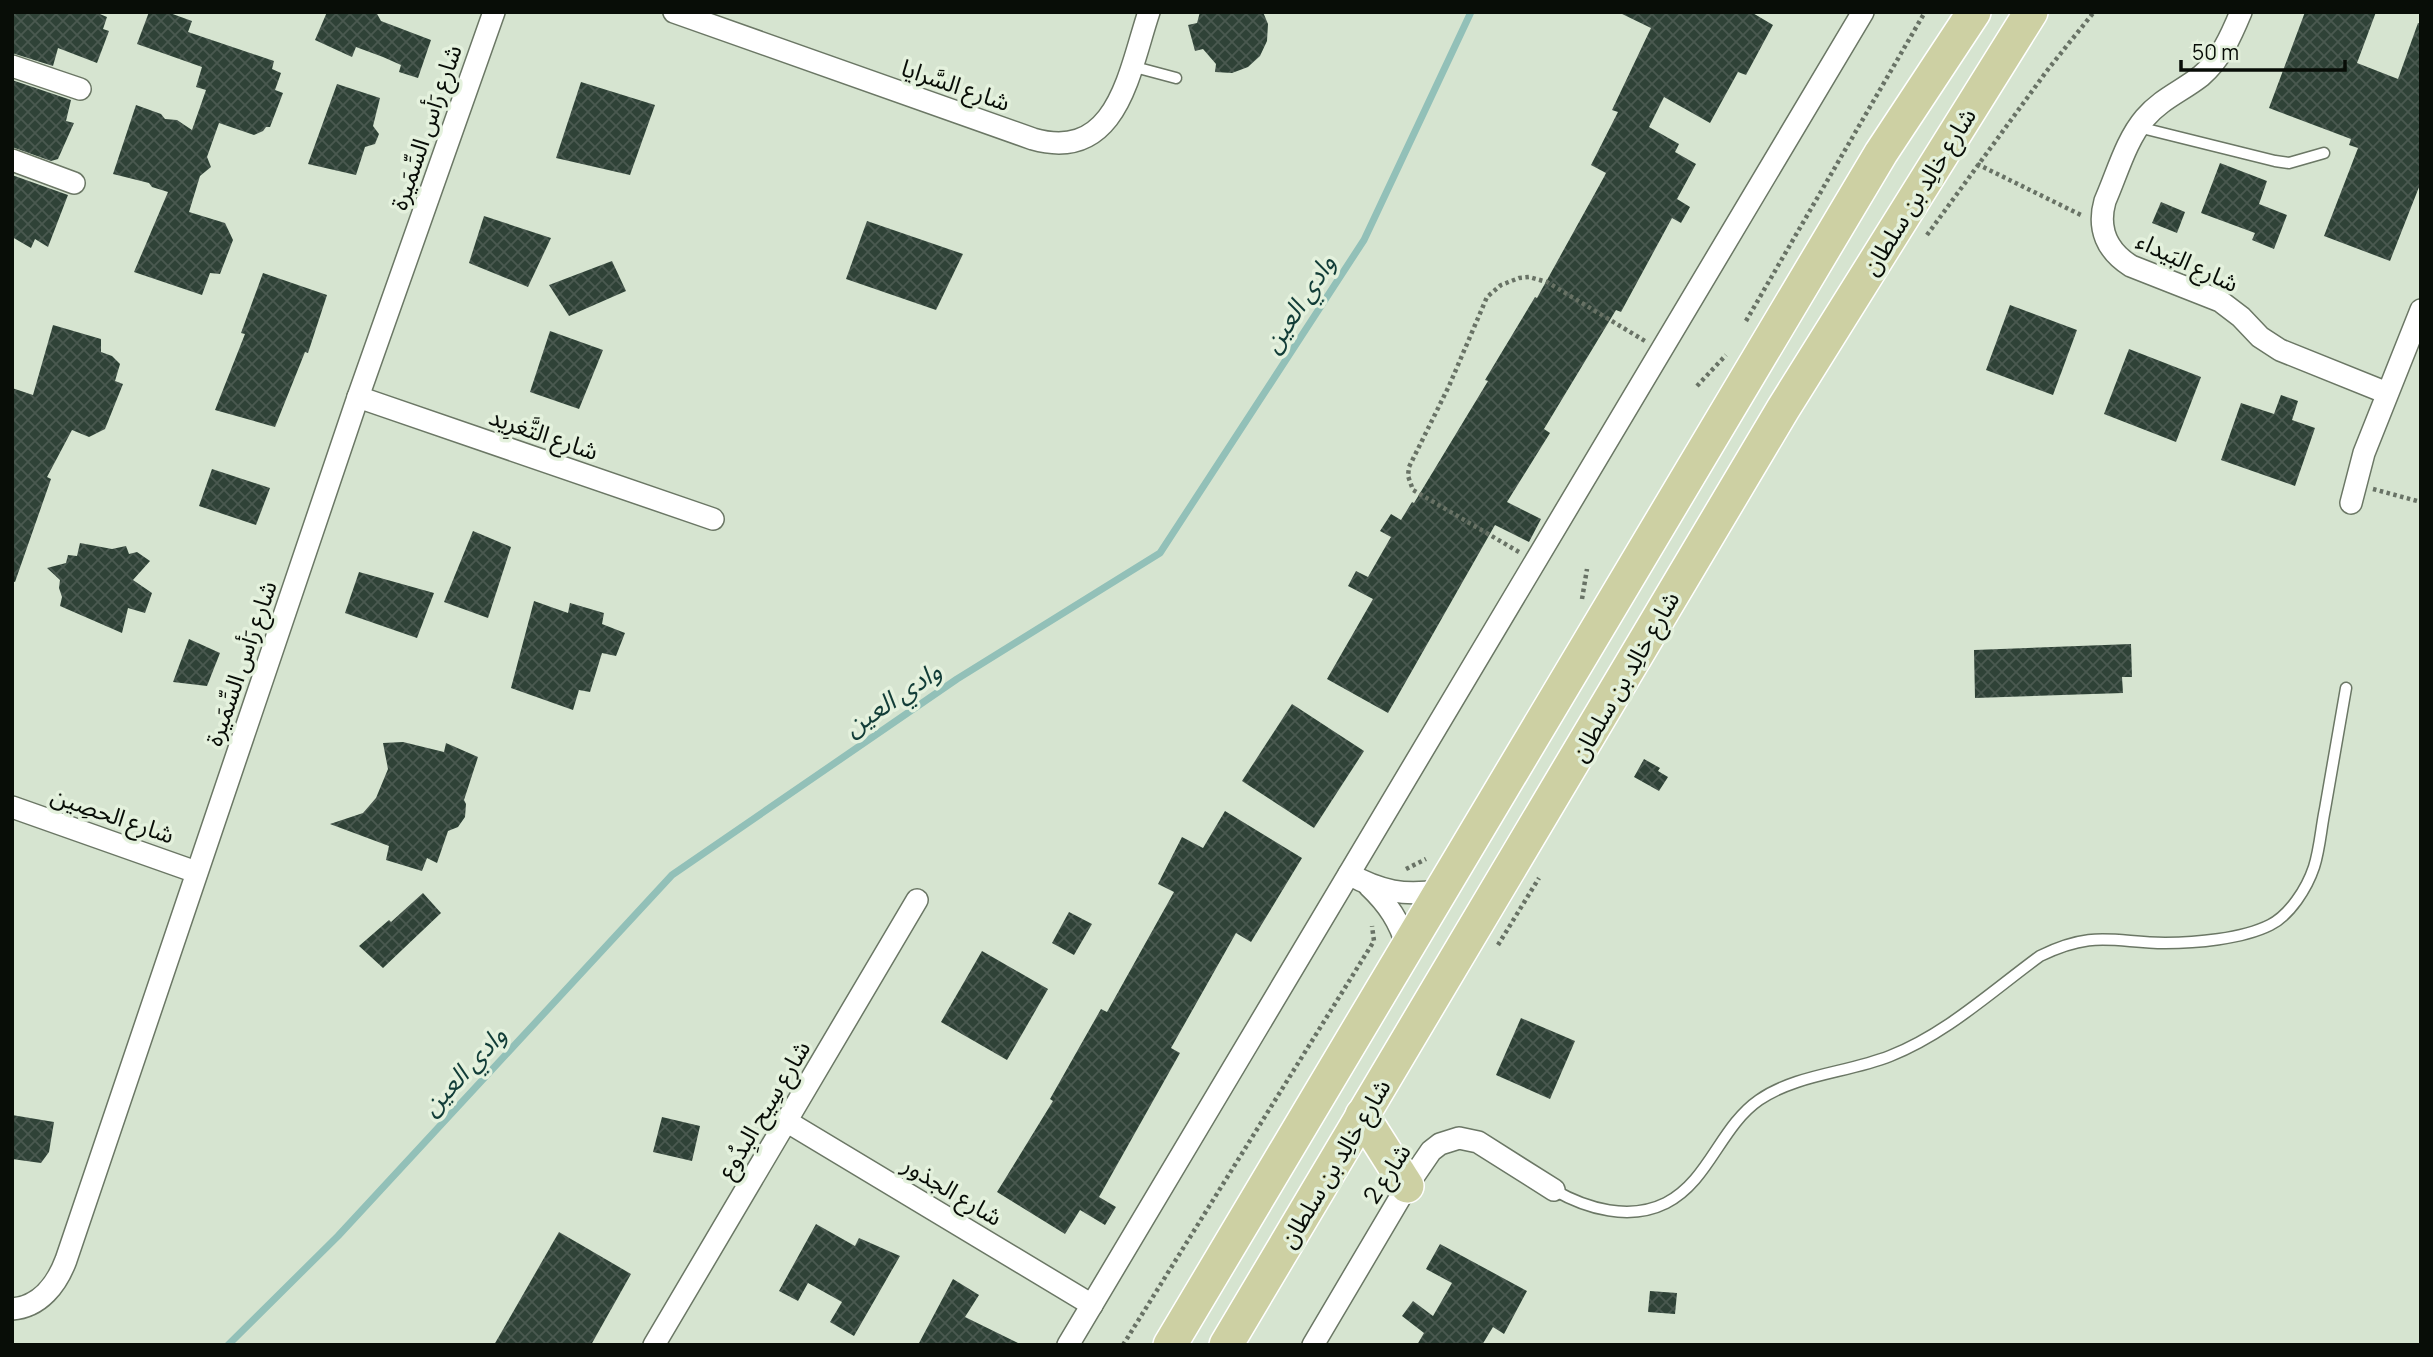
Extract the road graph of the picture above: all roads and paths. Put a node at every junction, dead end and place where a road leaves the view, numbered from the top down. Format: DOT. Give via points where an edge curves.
graph roads {
  1 [pos="494,12"];
  2 [pos="674,12"];
  3 [pos="1149,12"];
  4 [pos="1863,12"];
  5 [pos="1925,12"];
  6 [pos="1973,12"];
  7 [pos="2031,12"];
  8 [pos="2094,12"];
  9 [pos="2241,12"];
  10 [pos="12,66"];
  11 [pos="1131,66"];
  12 [pos="1176,78"];
  13 [pos="80,89"];
  14 [pos="2138,127"];
  15 [pos="2324,153"];
  16 [pos="12,160"];
  17 [pos="1977,164"];
  18 [pos="74,183"];
  19 [pos="2102,225"];
  20 [pos="1925,237"];
  21 [pos="2421,310"];
  22 [pos="1740,331"];
  23 [pos="1661,351"];
  24 [pos="1727,355"];
  25 [pos="1697,386"];
  26 [pos="2387,393"];
  27 [pos="358,397"];
  28 [pos="2353,494"];
  29 [pos="2421,502"];
  30 [pos="713,519"];
  31 [pos="1535,562"];
  32 [pos="2346,688"];
  33 [pos="12,807"];
  34 [pos="197,872"];
  35 [pos="1540,875"];
  36 [pos="1358,879"];
  37 [pos="1440,890"];
  38 [pos="917,901"];
  39 [pos="1372,926"];
  40 [pos="1498,946"];
  41 [pos="1407,947"];
  42 [pos="1362,1115"];
  43 [pos="786,1121"];
  44 [pos="1407,1186"];
  45 [pos="1554,1190"];
  46 [pos="1092,1305"];
  47 [pos="12,1309"];
  48 [pos="654,1345"];
  49 [pos="1068,1345"];
  50 [pos="1123,1345"];
  51 [pos="1170,1345"];
  52 [pos="1226,1345"];
  53 [pos="1313,1345"];
  1 -- 27 [label="street, شارع رَأس السِّمَيرة"];
  2 -- 11 [label="street, شارع السَّرايا" via="1047,143 1076,141 1101,128 1117,106"];
  3 -- 11 [label="street, شارع السَّرايا"];
  4 -- 23 [label="street"];
  5 -- 22 [label="path"];
  6 -- 37 [label="main road, شارع خالِد بن سلطان" via="1881,153"];
  7 -- 42 [label="main road, شارع خالِد بن سلطان" via="1783,409"];
  8 -- 17 [label="path"];
  9 -- 14 [label="street" via="2212,66 2155,107"];
  10 -- 13 [label="street"];
  11 -- 12 [label="lane"];
  14 -- 15 [label="lane" via="2289,163"];
  14 -- 19 [label="street" via="2105,201"];
  16 -- 18 [label="street"];
  17 -- 19 [label="path"];
  17 -- 20 [label="path"];
  19 -- 26 [label="street, شارع البَيداء" via="2111,250 2131,267 2220,301 2280,350"];
  21 -- 26 [label="street"];
  23 -- 31 [label="street"];
  23 -- 31 [label="path" via="1538,279 1510,280 1493,290 1482,306 1412,459 1410,483 1413,490"];
  24 -- 25 [label="path"];
  26 -- 28 [label="street"];
  27 -- 30 [label="street, شارع التَّغرِيد"];
  27 -- 34 [label="street, شارع رَأس السِّمَيرة"];
  28 -- 29 [label="path"];
  31 -- 36 [label="street"];
  32 -- 45 [label="lane" via="2314,867 2297,898 2270,925 2201,941 2150,943 2106,938 2055,948 1914,1045 1868,1064 1793,1083 1756,1102 1734,1124 1699,1174 1666,1203 1635,1211 1603,1210"];
  33 -- 34 [label="street, شارع الحصِين"];
  34 -- 47 [label="street, شارع رَأس السِّمَيرة" via="61,1274 42,1297"];
  35 -- 40 [label="path"];
  36 -- 37 [label="street" via="1381,890 1403,893"];
  36 -- 41 [label="street" via="1384,900"];
  36 -- 46 [label="street"];
  37 -- 41 [label="main road, شارع خالِد بن سلطان"];
  38 -- 43 [label="street, شارع سِيح البِدُوع"];
  39 -- 50 [label="path" via="1374,941"];
  41 -- 51 [label="main road, شارع خالِد بن سلطان"];
  42 -- 44 [label="main road"];
  42 -- 52 [label="main road, شارع خالِد بن سلطان"];
  43 -- 46 [label="street, شارع الجذور"];
  43 -- 48 [label="street, شارع سِيح البِدُوع"];
  44 -- 45 [label="street, شارع 2" via="1432,1150 1459,1138 1479,1142"];
  44 -- 53 [label="street, شارع 2"];
  46 -- 49 [label="street"];
}
